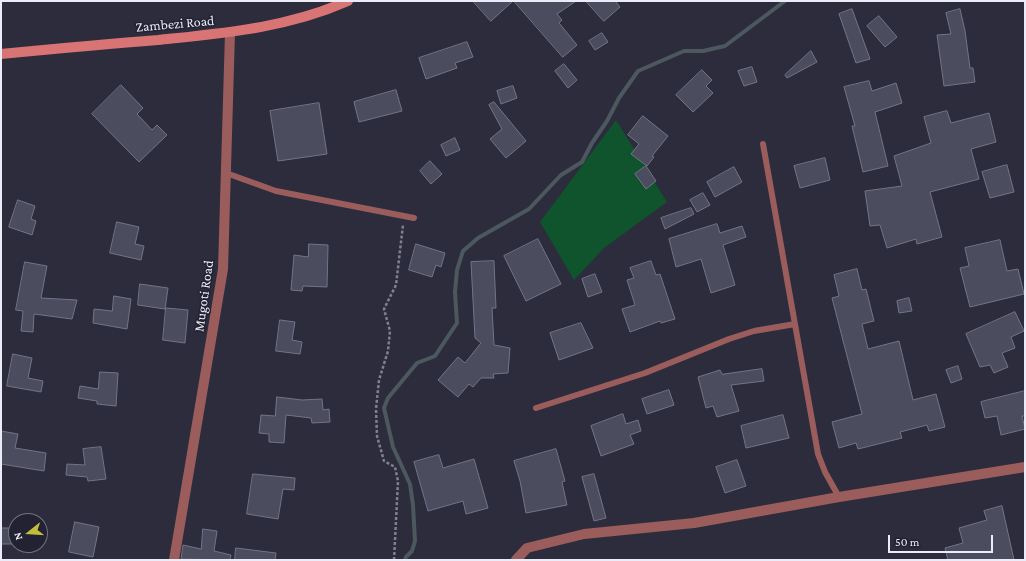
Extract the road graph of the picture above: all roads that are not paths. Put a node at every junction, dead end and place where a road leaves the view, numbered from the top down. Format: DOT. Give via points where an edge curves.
graph roads {
  1 [pos="348,1"];
  2 [pos="230,33"];
  3 [pos="1,54"];
  4 [pos="763,144"];
  5 [pos="226,173"];
  6 [pos="414,218"];
  7 [pos="795,324"];
  8 [pos="536,408"];
  9 [pos="1025,467"];
  10 [pos="839,496"];
  11 [pos="174,560"];
  12 [pos="516,560"];
  1 -- 2 [label="main road, Zambezi Road" via="300,19"];
  2 -- 3 [label="main road, Zambezi Road"];
  2 -- 5 [label="street, Mugoti Road"];
  4 -- 7 [label="lane"];
  5 -- 6 [label="lane" via="276,191"];
  5 -- 11 [label="street, Mugoti Road" via="223,269"];
  7 -- 8 [label="lane" via="754,331 729,339 645,373"];
  7 -- 10 [label="lane" via="818,454"];
  9 -- 10 [label="street"];
  10 -- 12 [label="street" via="694,522 584,534 526,548"];
}
